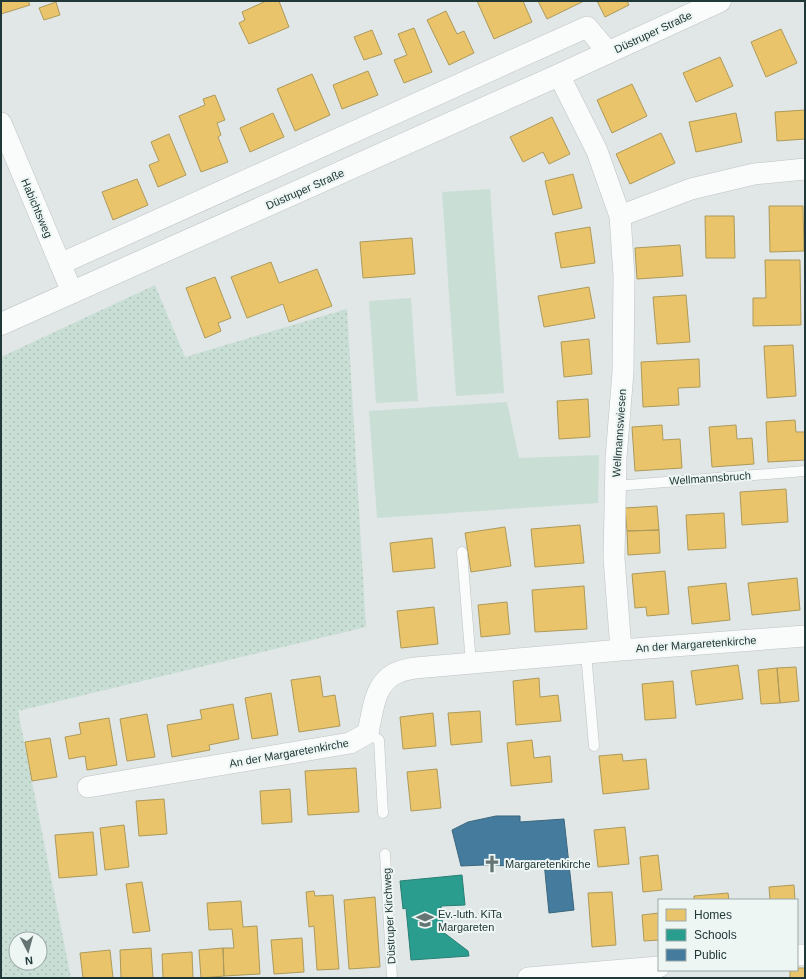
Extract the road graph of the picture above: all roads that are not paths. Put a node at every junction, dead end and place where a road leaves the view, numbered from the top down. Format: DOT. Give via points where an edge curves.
graph roads {
  1 [pos="720,1"];
  2 [pos="608,52"];
  3 [pos="559,76"];
  4 [pos="1,123"];
  5 [pos="805,169"];
  6 [pos="620,216"];
  7 [pos="60,264"];
  8 [pos="72,292"];
  9 [pos="1,324"];
  10 [pos="805,471"];
  11 [pos="615,486"];
  12 [pos="462,552"];
  13 [pos="805,636"];
  14 [pos="620,650"];
  15 [pos="586,653"];
  16 [pos="471,664"];
  17 [pos="368,733"];
  18 [pos="594,746"];
  19 [pos="88,787"];
  20 [pos="383,814"];
  21 [pos="385,854"];
  22 [pos="658,967"];
  23 [pos="392,978"];
  24 [pos="528,978"];
  1 -- 2 [label="street, Düstruper Straße"];
  2 -- 3 [label="street, Düstruper Straße"];
  2 -- 7 [label="street, Düstruper Straße" via="587,27"];
  3 -- 6 [label="street, Wellmannswiesen" via="597,151"];
  3 -- 8 [label="street, Düstruper Straße"];
  4 -- 7 [label="street, Habichtsweg"];
  5 -- 6 [label="street" via="754,174 691,189"];
  6 -- 11 [label="street, Wellmannswiesen" via="624,276 623,372"];
  7 -- 8 [label="street, Habichtsweg"];
  8 -- 9 [label="street, Düstruper Straße"];
  10 -- 11 [label="lane, Wellmannsbruch"];
  11 -- 14 [label="street, Wellmannswiesen" via="614,558"];
  12 -- 16 [label="lane"];
  13 -- 14 [label="street, An der Margaretenkirche"];
  14 -- 15 [label="street, An der Margaretenkirche"];
  15 -- 16 [label="street, An der Margaretenkirche"];
  15 -- 18 [label="lane"];
  16 -- 17 [label="street, An der Margaretenkirche" via="415,668 399,672 384,681 376,694"];
  17 -- 19 [label="street, An der Margaretenkirche" via="350,743"];
  17 -- 20 [label="lane" via="379,740"];
  21 -- 23 [label="lane, Düstruper Kirchweg"];
  22 -- 24 [label="street"];
}
